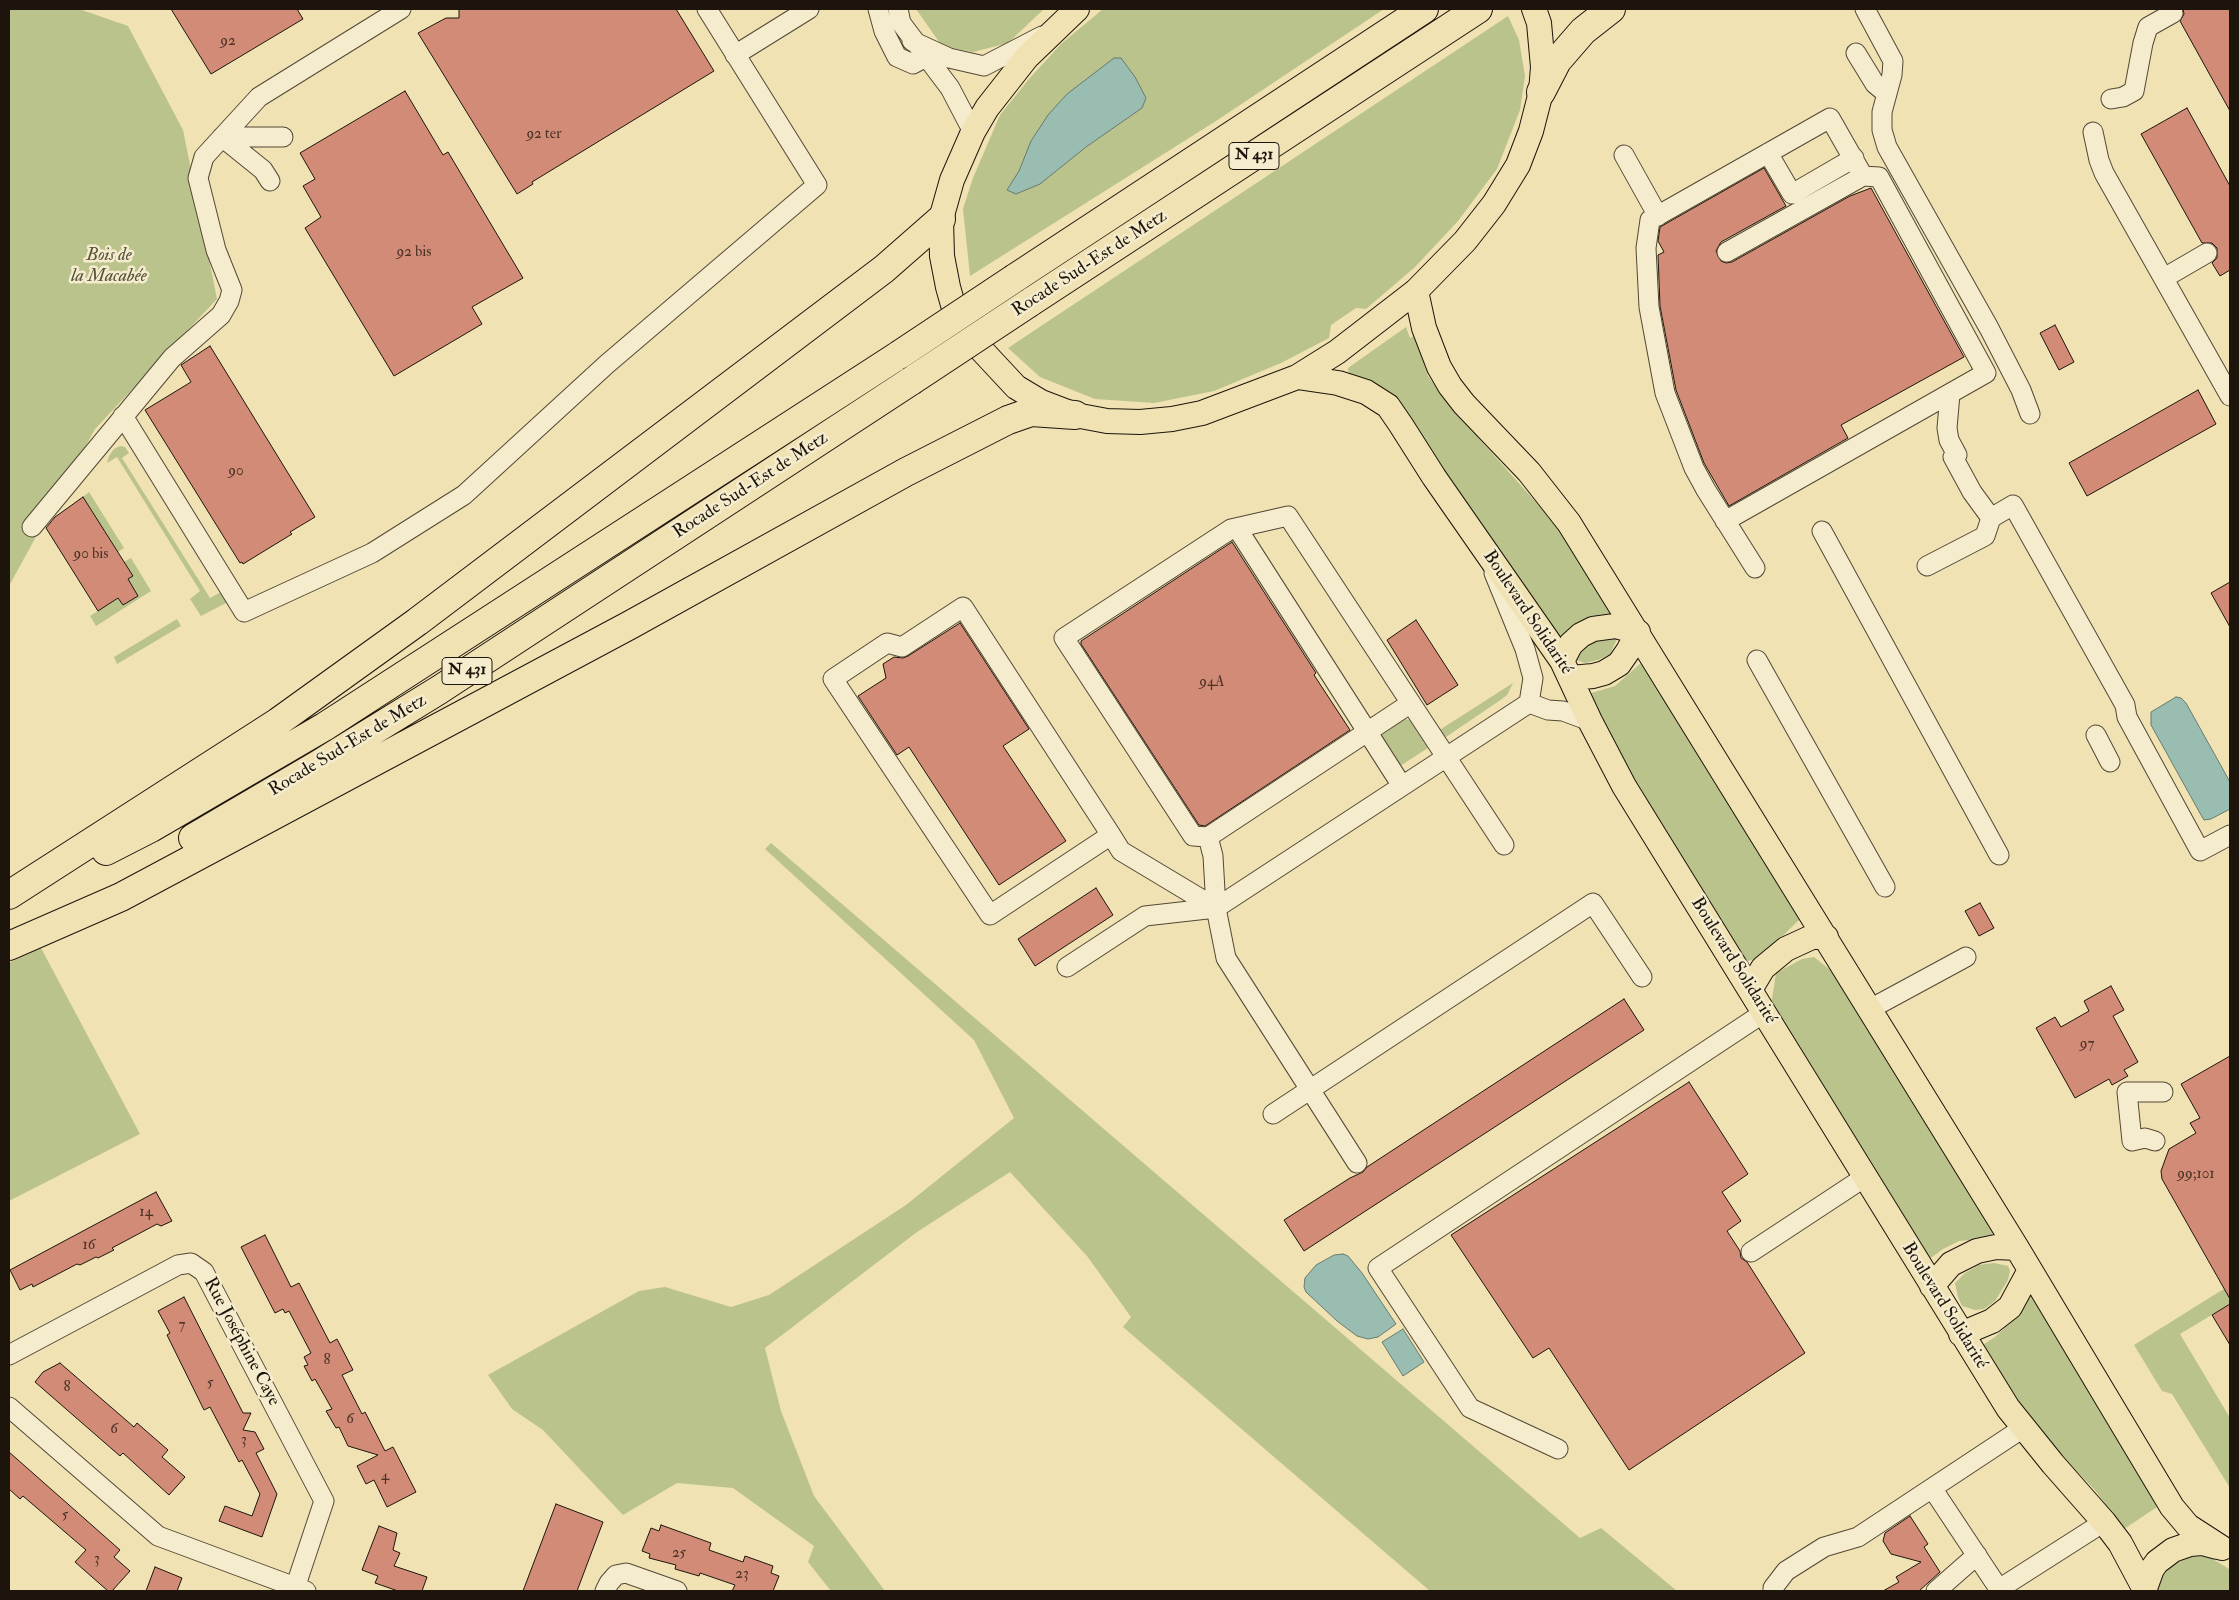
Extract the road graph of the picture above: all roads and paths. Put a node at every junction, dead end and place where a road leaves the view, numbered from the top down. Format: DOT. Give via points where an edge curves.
graph roads {
  1 [pos="401,9"];
  2 [pos="707,9"];
  3 [pos="809,9"];
  4 [pos="878,9"];
  5 [pos="898,9"];
  6 [pos="1077,9"];
  7 [pos="1424,9"];
  8 [pos="1478,9"];
  9 [pos="1611,9"];
  10 [pos="1865,9"];
  11 [pos="2173,13"];
  12 [pos="1536,16"];
  13 [pos="1054,30"];
  14 [pos="912,41"];
  15 [pos="1856,53"];
  16 [pos="735,54"];
  17 [pos="926,58"];
  18 [pos="1541,92"];
  19 [pos="1886,93"];
  20 [pos="2111,99"];
  21 [pos="973,132"];
  22 [pos="2093,132"];
  23 [pos="222,137"];
  24 [pos="283,138"];
  25 [pos="1768,153"];
  26 [pos="1624,155"];
  27 [pos="1854,158"];
  28 [pos="1863,176"];
  29 [pos="270,181"];
  30 [pos="1658,216"];
  31 [pos="942,219"];
  32 [pos="1727,252"];
  33 [pos="2207,254"];
  34 [pos="2164,278"];
  35 [pos="1416,291"];
  36 [pos="1297,377"];
  37 [pos="1950,394"];
  38 [pos="2230,396"];
  39 [pos="2030,414"];
  40 [pos="1075,415"];
  41 [pos="123,416"];
  42 [pos="1990,518"];
  43 [pos="1725,521"];
  44 [pos="32,526"];
  45 [pos="1237,528"];
  46 [pos="1822,531"];
  47 [pos="1485,549"];
  48 [pos="1927,566"];
  49 [pos="1755,568"];
  50 [pos="1638,632"];
  51 [pos="1757,660"];
  52 [pos="1567,669"];
  53 [pos="1410,703"];
  54 [pos="1529,703"];
  55 [pos="1590,722"];
  56 [pos="1368,732"];
  57 [pos="2096,735"];
  58 [pos="1446,757"];
  59 [pos="2110,762"];
  60 [pos="1402,786"];
  61 [pos="1111,835"];
  62 [pos="2230,835"];
  63 [pos="1208,837"];
  64 [pos="1504,845"];
  65 [pos="1999,854"];
  66 [pos="1885,887"];
  67 [pos="9,895"];
  68 [pos="9,899"];
  69 [pos="1216,908"];
  70 [pos="9,937"];
  71 [pos="1826,937"];
  72 [pos="9,946"];
  73 [pos="1966,957"];
  74 [pos="1068,967"];
  75 [pos="1642,978"];
  76 [pos="1751,988"];
  77 [pos="1870,1009"];
  78 [pos="1765,1012"];
  79 [pos="1310,1090"];
  80 [pos="2163,1092"];
  81 [pos="1272,1114"];
  82 [pos="2155,1141"];
  83 [pos="1358,1163"];
  84 [pos="1865,1177"];
  85 [pos="2017,1248"];
  86 [pos="1751,1252"];
  87 [pos="2030,1270"];
  88 [pos="1932,1286"];
  89 [pos="1961,1334"];
  90 [pos="9,1355"];
  91 [pos="9,1407"];
  92 [pos="2023,1428"];
  93 [pos="1558,1449"];
  94 [pos="1932,1488"];
  95 [pos="2104,1522"];
  96 [pos="2228,1552"];
  97 [pos="1977,1555"];
  98 [pos="299,1590"];
  99 [pos="2144,1590"];
  100 [pos="605,1591"];
  101 [pos="677,1591"];
  102 [pos="1773,1591"];
  103 [pos="1936,1591"];
  1 -- 23 [label="street" via="259,97"];
  2 -- 16 [label="street"];
  3 -- 16 [label="street"];
  4 -- 17 [label="street" via="884,30 898,57 913,64"];
  5 -- 14 [label="street" via="901,23"];
  6 -- 13 [label="main road"];
  7 -- 68 [label="highway, Rocade Sud-Est de Metz / N 431, bridge" via="899,355 324,727 151,828"];
  8 -- 70 [label="highway, Rocade Sud-Est de Metz / N 431, bridge" via="439,690 198,835"];
  9 -- 18 [label="highway" via="1583,31 1557,61"];
  10 -- 19 [label="street" via="1893,61"];
  11 -- 20 [label="street" via="2148,27 2134,91"];
  12 -- 18 [label="main road" via="1543,67"];
  13 -- 14 [label="street" via="984,66 949,58"];
  13 -- 21 [label="main road" via="1027,57 986,108"];
  14 -- 17 [label="street"];
  15 -- 19 [label="street" via="1875,84"];
  16 -- 41 [label="street" via="817,185 607,364 464,494 372,553 244,612"];
  17 -- 21 [label="street" via="950,88"];
  18 -- 35 [label="main road" via="1518,165 1466,240"];
  19 -- 39 [label="street" via="1882,130 1888,147 1989,328"];
  21 -- 31 [label="main road" via="952,180"];
  22 -- 34 [label="street" via="2104,173"];
  23 -- 24 [label="street"];
  23 -- 29 [label="street" via="263,170"];
  23 -- 41 [label="street" via="204,157 198,178 216,250 232,290 229,301 221,315 172,358"];
  25 -- 27 [label="street" via="1830,118"];
  25 -- 27 [label="street" via="1792,194"];
  25 -- 30 [label="street"];
  26 -- 30 [label="street"];
  27 -- 28 [label="street"];
  28 -- 32 [label="street"];
  28 -- 37 [label="street" via="1878,178 1986,373"];
  30 -- 43 [label="street" via="1650,220 1647,258 1649,307 1665,393 1694,468"];
  31 -- 40 [label="main road" via="942,256 948,287 955,312 974,343 1016,386 1041,402"];
  31 -- 67 [label="highway" via="884,269 417,622 278,722"];
  33 -- 34 [label="street"];
  34 -- 38 [label="street"];
  35 -- 36 [label="main road" via="1338,352"];
  35 -- 50 [label="main road" via="1424,328 1450,386 1529,472 1569,523"];
  36 -- 40 [label="main road" via="1202,412 1172,419 1107,421"];
  36 -- 47 [label="main road, Boulevard Solidarité" via="1338,383 1366,392 1388,406"];
  37 -- 42 [label="street" via="1949,440 1972,492"];
  37 -- 43 [label="street"];
  40 -- 72 [label="highway" via="1031,412 1008,420 906,472 622,630 121,897"];
  41 -- 44 [label="street"];
  42 -- 48 [label="street" via="1985,536"];
  42 -- 62 [label="street" via="2013,505 2125,705 2127,718 2200,851"];
  43 -- 49 [label="street"];
  45 -- 53 [label="street" via="1288,516"];
  45 -- 56 [label="street"];
  45 -- 63 [label="street" via="1064,638 1193,836"];
  46 -- 65 [label="street"];
  47 -- 52 [label="main road, Boulevard Solidarité"];
  47 -- 54 [label="street" via="1525,649 1533,678"];
  50 -- 52 [label="main road" via="1619,664 1604,673 1593,676"];
  50 -- 52 [label="main road" via="1614,626 1593,629 1581,635 1571,644"];
  50 -- 71 [label="main road"];
  51 -- 66 [label="street"];
  52 -- 55 [label="main road, Boulevard Solidarité"];
  53 -- 56 [label="street"];
  53 -- 58 [label="street"];
  54 -- 55 [label="street"];
  54 -- 58 [label="street"];
  55 -- 76 [label="main road, Boulevard Solidarité" via="1624,786"];
  56 -- 60 [label="street"];
  56 -- 63 [label="street"];
  57 -- 59 [label="street"];
  58 -- 60 [label="street"];
  58 -- 64 [label="street"];
  60 -- 69 [label="street"];
  61 -- 61 [label="street" via="990,916 833,679 887,643 902,647 963,607"];
  61 -- 69 [label="street" via="1121,851"];
  63 -- 69 [label="street" via="1213,856"];
  69 -- 74 [label="street" via="1145,916"];
  69 -- 79 [label="street" via="1226,958"];
  71 -- 76 [label="main road" via="1812,937 1786,949 1763,968"];
  71 -- 77 [label="main road"];
  73 -- 77 [label="street"];
  75 -- 79 [label="street" via="1593,903"];
  76 -- 78 [label="main road, Boulevard Solidarité"];
  77 -- 85 [label="main road"];
  78 -- 84 [label="main road, Boulevard Solidarité"];
  78 -- 93 [label="street" via="1378,1268 1470,1408"];
  79 -- 81 [label="street"];
  79 -- 83 [label="street"];
  80 -- 82 [label="street" via="2127,1092 2132,1141 2145,1138"];
  84 -- 86 [label="street"];
  84 -- 88 [label="main road, Boulevard Solidarité"];
  85 -- 87 [label="main road"];
  85 -- 88 [label="main road" via="1996,1247 1977,1251 1951,1264"];
  87 -- 89 [label="main road" via="2010,1307 1992,1321"];
  87 -- 96 [label="main road" via="2172,1507 2188,1526"];
  88 -- 89 [label="main road, Boulevard Solidarité"];
  89 -- 92 [label="main road, Boulevard Solidarité"];
  90 -- 98 [label="street, Rue Joséphine Caye" via="178,1265 191,1263 204,1272 324,1501"];
  91 -- 98 [label="street" via="158,1536"];
  92 -- 94 [label="street"];
  92 -- 95 [label="main road, Boulevard Solidarité"];
  94 -- 97 [label="street"];
  94 -- 102 [label="street" via="1858,1537 1824,1547 1786,1571"];
  95 -- 97 [label="street" via="1999,1589"];
  95 -- 99 [label="main road, Boulevard Solidarité" via="2120,1543"];
  96 -- 99 [label="main road" via="2202,1544 2172,1550 2157,1562"];
  97 -- 103 [label="street"];
  100 -- 101 [label="street" via="616,1575 626,1573"];
}
